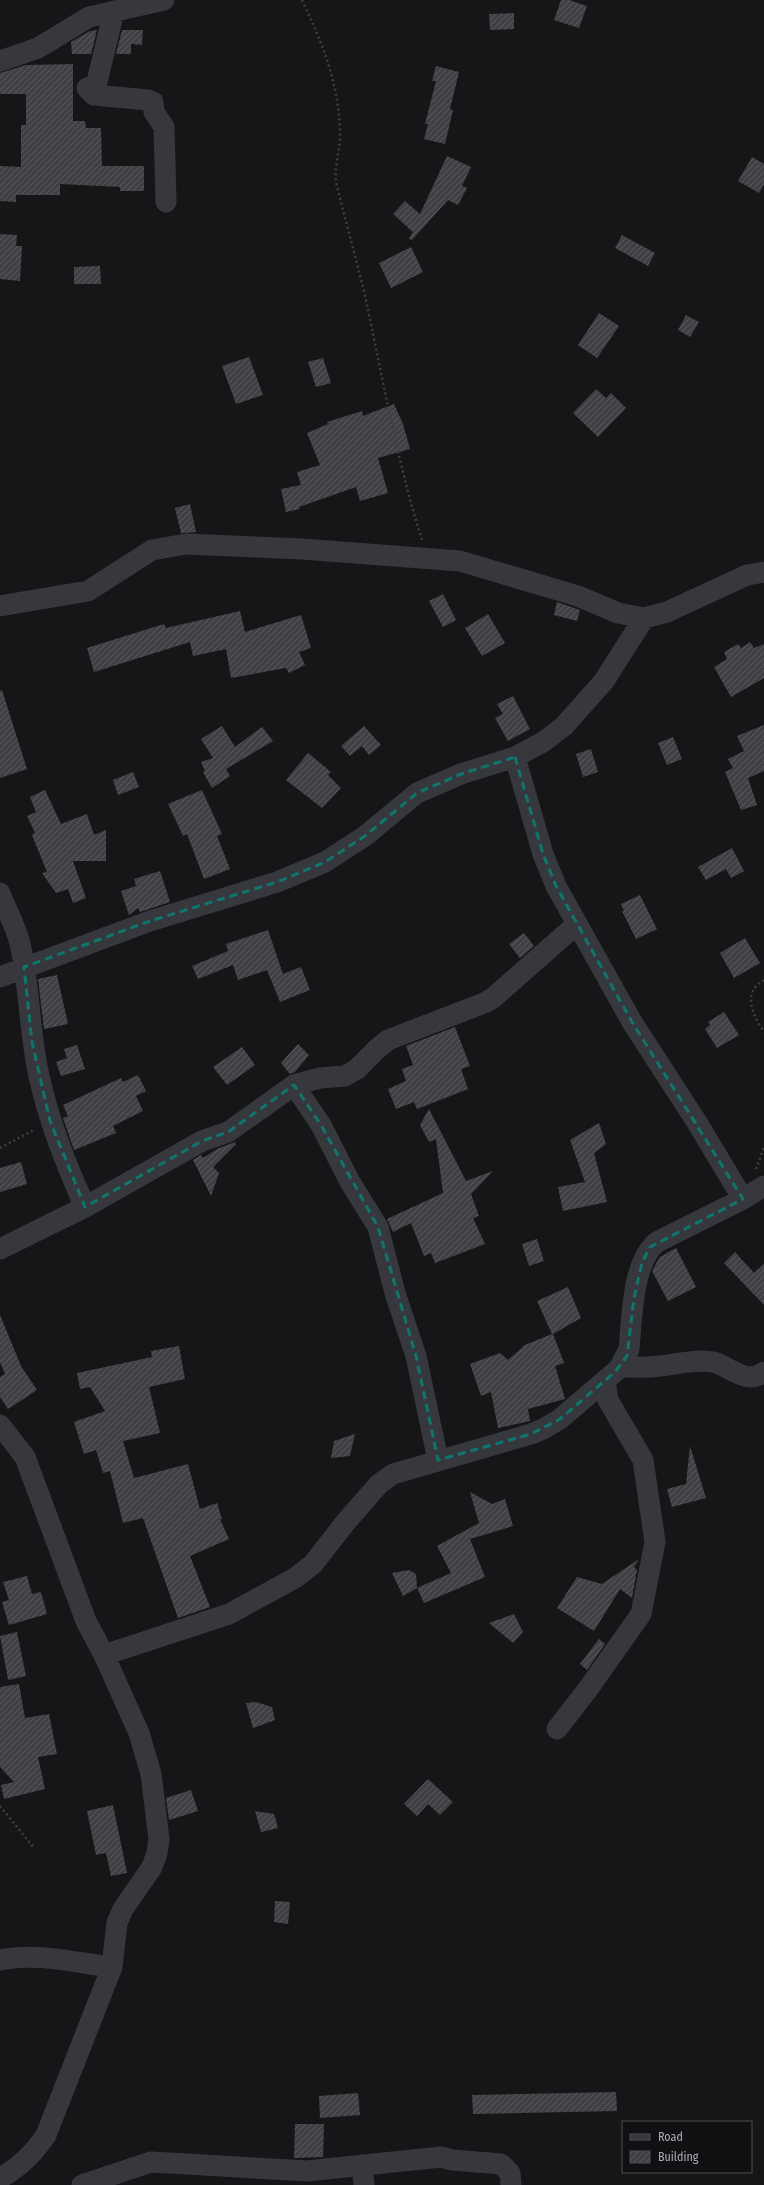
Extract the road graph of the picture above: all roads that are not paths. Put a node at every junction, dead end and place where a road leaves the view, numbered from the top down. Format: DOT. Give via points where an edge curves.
graph roads {
  1 [pos="164,0"];
  2 [pos="114,12"];
  3 [pos="0,61"];
  4 [pos="166,202"];
  5 [pos="764,572"];
  6 [pos="0,606"];
  7 [pos="644,618"];
  8 [pos="515,756"];
  9 [pos="0,893"];
  10 [pos="577,924"];
  11 [pos="24,967"];
  12 [pos="0,977"];
  13 [pos="294,1085"];
  14 [pos="764,1186"];
  15 [pos="743,1199"];
  16 [pos="85,1207"];
  17 [pos="0,1249"];
  18 [pos="764,1372"];
  19 [pos="612,1374"];
  20 [pos="0,1425"];
  21 [pos="438,1460"];
  22 [pos="104,1655"];
  23 [pos="557,1729"];
  24 [pos="0,1960"];
  25 [pos="112,1967"];
  26 [pos="363,2175"];
  27 [pos="0,2178"];
  28 [pos="82,2185"];
  29 [pos="511,2185"];
  1 -- 2 [label="street"];
  2 -- 3 [label="street" via="89,17 38,48"];
  2 -- 4 [label="street" via="96,86 87,88 94,95 153,102 154,112 164,127"];
  5 -- 7 [label="street" via="747,576 680,606"];
  6 -- 7 [label="street" via="88,591 152,550 186,544 302,549 460,561 578,596 618,614"];
  7 -- 8 [label="street" via="604,681 564,726 543,742"];
  8 -- 10 [label="street" via="543,854 556,886"];
  8 -- 11 [label="street" via="461,774 417,793 365,836 325,862 277,882 150,921"];
  9 -- 11 [label="street" via="13,922"];
  10 -- 13 [label="street" via="484,1003 388,1040 357,1069 345,1076 320,1078"];
  10 -- 15 [label="street" via="632,1022"];
  11 -- 12 [label="street"];
  11 -- 16 [label="street" via="32,1042 50,1121"];
  13 -- 16 [label="street" via="228,1132 202,1141"];
  13 -- 21 [label="street" via="321,1125 350,1182 378,1227 395,1293 416,1356"];
  14 -- 15 [label="street"];
  15 -- 19 [label="street" via="657,1242 650,1248 642,1263 634,1298 629,1349"];
  16 -- 17 [label="street"];
  18 -- 19 [label="street" via="760,1375 744,1376 714,1363 701,1361"];
  19 -- 21 [label="street" via="560,1419 543,1429"];
  19 -- 23 [label="street" via="608,1400 643,1460 655,1542 641,1614"];
  20 -- 22 [label="street" via="25,1457 86,1621"];
  21 -- 22 [label="street" via="400,1471 379,1484 313,1564 295,1578 229,1614"];
  22 -- 25 [label="street" via="147,1757 159,1839 158,1853 152,1867 123,1909 117,1923"];
  24 -- 25 [label="street" via="29,1957"];
  25 -- 27 [label="street" via="46,2135 36,2150 13,2171"];
  26 -- 28 [label="street" via="151,2162"];
  26 -- 29 [label="street" via="386,2161 441,2157 501,2164 510,2173"];
}
